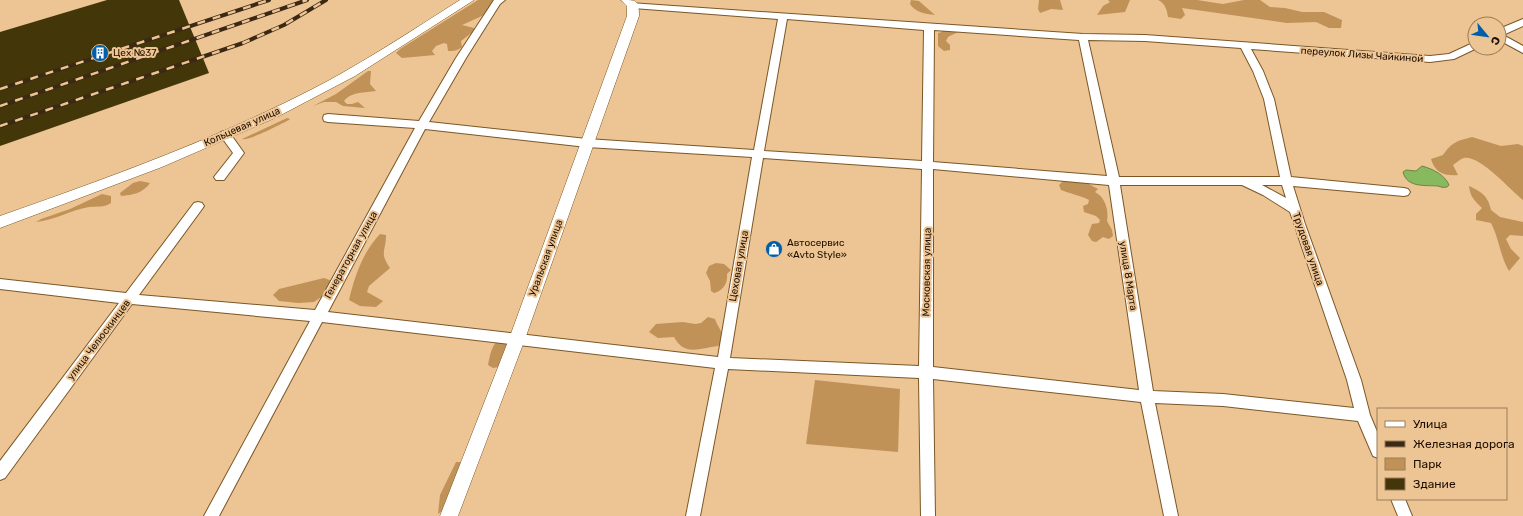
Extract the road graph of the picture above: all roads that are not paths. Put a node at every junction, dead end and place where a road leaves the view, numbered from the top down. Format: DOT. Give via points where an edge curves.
graph roads {
  1 [pos="468,0"];
  2 [pos="500,0"];
  3 [pos="630,2"];
  4 [pos="783,16"];
  5 [pos="1523,22"];
  6 [pos="929,27"];
  7 [pos="1507,31"];
  8 [pos="1083,37"];
  9 [pos="1507,40"];
  10 [pos="1245,47"];
  11 [pos="1467,49"];
  12 [pos="1523,50"];
  13 [pos="328,118"];
  14 [pos="422,125"];
  15 [pos="225,135"];
  16 [pos="587,143"];
  17 [pos="758,155"];
  18 [pos="928,165"];
  19 [pos="220,177"];
  20 [pos="1114,181"];
  21 [pos="1239,181"];
  22 [pos="1286,181"];
  23 [pos="1404,192"];
  24 [pos="198,206"];
  25 [pos="1294,209"];
  26 [pos="0,222"];
  27 [pos="0,284"];
  28 [pos="130,299"];
  29 [pos="318,316"];
  30 [pos="517,339"];
  31 [pos="723,363"];
  32 [pos="926,372"];
  33 [pos="1147,397"];
  34 [pos="1363,414"];
  35 [pos="1377,449"];
  36 [pos="0,473"];
  37 [pos="1398,500"];
  38 [pos="211,516"];
  39 [pos="449,516"];
  40 [pos="693,516"];
  41 [pos="928,516"];
  42 [pos="1171,516"];
  43 [pos="1405,516"];
  1 -- 15 [label="street, Кольцевая улица" via="311,95"];
  2 -- 14 [label="street, Генераторная улица" via="496,2 461,58"];
  3 -- 4 [label="street, переулок Лизы Чайкиной"];
  3 -- 16 [label="street, Уральская улица" via="632,16"];
  4 -- 6 [label="street, переулок Лизы Чайкиной"];
  4 -- 17 [label="street, Цеховая улица"];
  5 -- 7 [label="street"];
  6 -- 8 [label="street, переулок Лизы Чайкиной"];
  6 -- 18 [label="street, Московская улица"];
  8 -- 10 [label="street, переулок Лизы Чайкиной" via="1145,38"];
  8 -- 20 [label="street, улица 8 Марта"];
  9 -- 12 [label="street"];
  10 -- 11 [label="street, переулок Лизы Чайкиной" via="1430,59 1451,57"];
  10 -- 22 [label="street, Трудовая улица" via="1269,99"];
  13 -- 14 [label="street"];
  14 -- 16 [label="street"];
  14 -- 29 [label="street, Генераторная улица"];
  15 -- 19 [label="street" via="239,152"];
  15 -- 26 [label="street, Кольцевая улица" via="139,171"];
  16 -- 17 [label="street"];
  16 -- 30 [label="street, Уральская улица"];
  17 -- 18 [label="street"];
  17 -- 31 [label="street, Цеховая улица"];
  18 -- 20 [label="street"];
  18 -- 32 [label="street, Московская улица"];
  20 -- 21 [label="street"];
  20 -- 33 [label="street, улица 8 Марта"];
  21 -- 22 [label="street"];
  21 -- 25 [label="street" via="1267,192"];
  22 -- 23 [label="street"];
  22 -- 25 [label="street, Трудовая улица"];
  24 -- 28 [label="street, улица Челюскинцев"];
  25 -- 34 [label="street, Трудовая улица" via="1354,380"];
  27 -- 28 [label="street"];
  28 -- 29 [label="street"];
  28 -- 36 [label="street, улица Челюскинцев"];
  29 -- 30 [label="street"];
  29 -- 38 [label="street, Генераторная улица"];
  30 -- 31 [label="street"];
  30 -- 39 [label="street, Уральская улица"];
  31 -- 32 [label="street"];
  31 -- 40 [label="street, Цеховая улица"];
  32 -- 33 [label="street"];
  32 -- 41 [label="street, Московская улица"];
  33 -- 34 [label="street" via="1223,400"];
  33 -- 42 [label="street, улица 8 Марта"];
  34 -- 35 [label="street, Трудовая улица"];
  37 -- 43 [label="street"];
}
